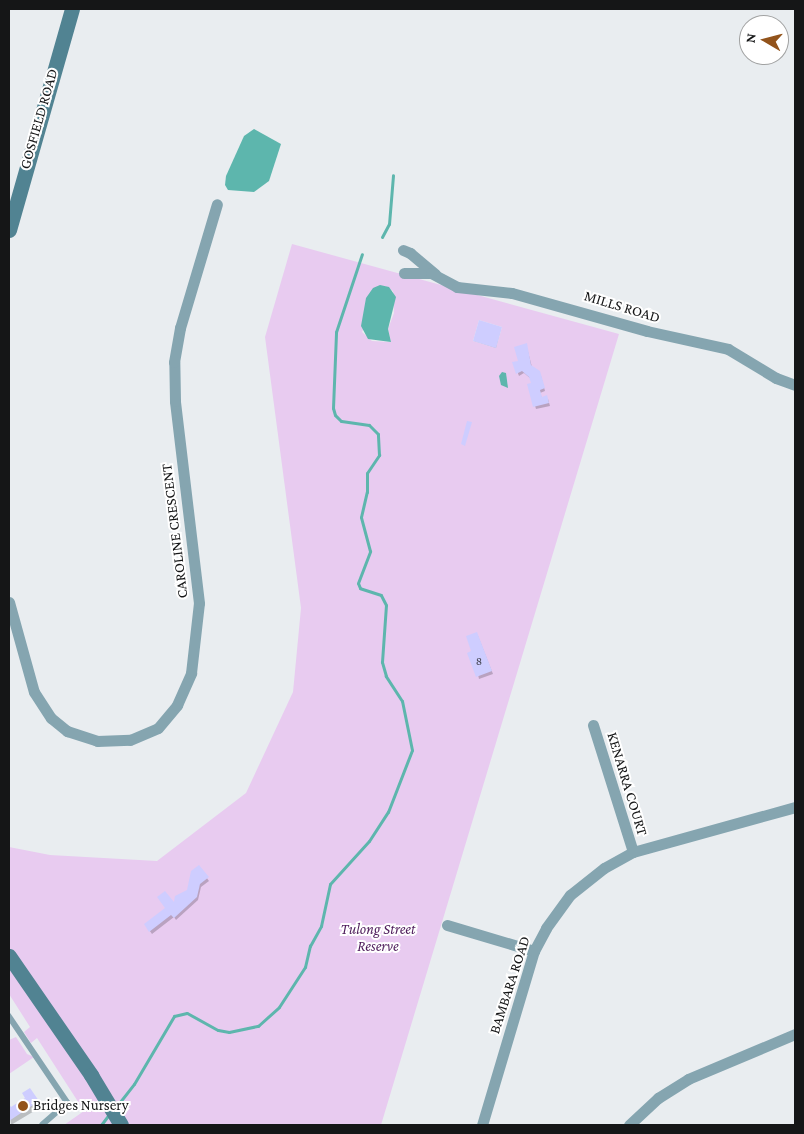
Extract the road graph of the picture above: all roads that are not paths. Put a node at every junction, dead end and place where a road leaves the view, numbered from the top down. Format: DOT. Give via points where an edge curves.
graph roads {
  1 [pos="72,9"];
  2 [pos="217,204"];
  3 [pos="9,230"];
  4 [pos="403,250"];
  5 [pos="404,273"];
  6 [pos="435,275"];
  7 [pos="795,386"];
  8 [pos="9,602"];
  9 [pos="593,725"];
  10 [pos="795,807"];
  11 [pos="633,852"];
  12 [pos="447,925"];
  13 [pos="534,951"];
  14 [pos="9,956"];
  15 [pos="9,1016"];
  16 [pos="795,1034"];
  17 [pos="120,1122"];
  18 [pos="42,1125"];
  19 [pos="482,1125"];
  20 [pos="629,1125"];
  1 -- 3 [label="street, GOSFIELD ROAD"];
  2 -- 8 [label="street, CAROLINE CRESCENT" via="180,328 174,362 175,401 199,588 196,644 183,695 158,728 130,740 97,741 67,731 51,718 34,692"];
  4 -- 6 [label="street, MILLS ROAD"];
  5 -- 6 [label="street, MILLS ROAD"];
  6 -- 7 [label="street, MILLS ROAD" via="457,287 512,293 647,331 728,349"];
  9 -- 11 [label="street, KENARRA COURT"];
  10 -- 11 [label="street, BAMBARA ROAD"];
  11 -- 13 [label="street, BAMBARA ROAD" via="604,868 570,895"];
  12 -- 13 [label="street"];
  13 -- 19 [label="street, BAMBARA ROAD"];
  14 -- 17 [label="street"];
  15 -- 18 [label="lane" via="68,1104"];
  16 -- 20 [label="street" via="688,1079 658,1098"];
}
